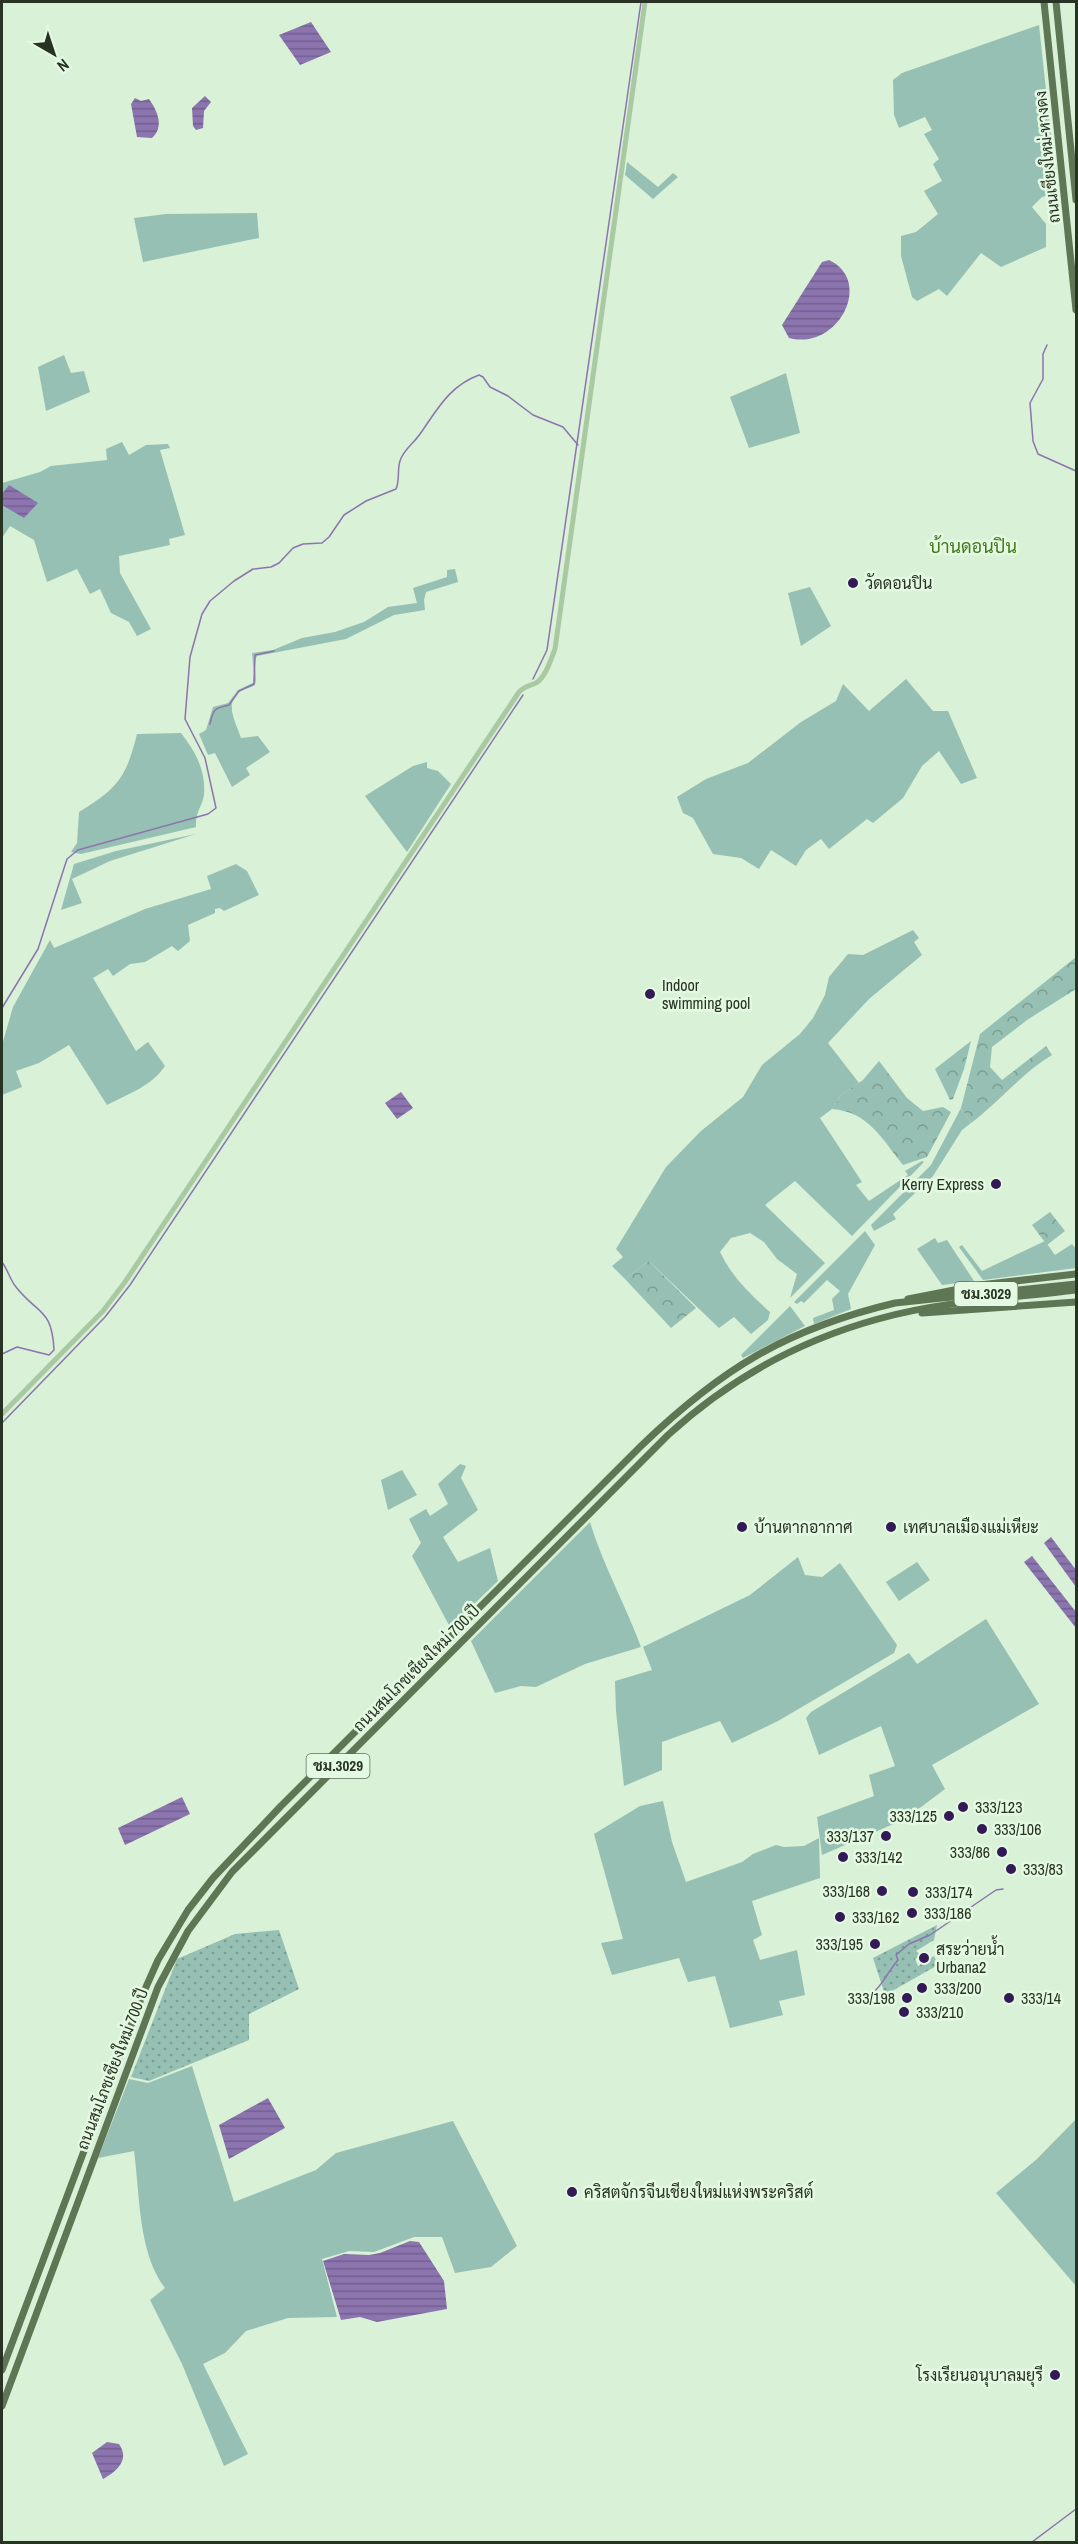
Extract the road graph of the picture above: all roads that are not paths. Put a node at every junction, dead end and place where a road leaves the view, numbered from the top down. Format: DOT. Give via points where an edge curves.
graph roads {
  1 [pos="645,2"];
  2 [pos="1044,2"];
  3 [pos="1056,2"];
  4 [pos="1077,200"];
  5 [pos="1076,298"];
  6 [pos="1077,310"];
  7 [pos="1077,1274"];
  8 [pos="1077,1284"];
  9 [pos="1077,1290"];
  10 [pos="1077,1302"];
  11 [pos="895,1303"];
  12 [pos="902,1313"];
  13 [pos="737,1356"];
  14 [pos="742,1363"];
  15 [pos="2,1414"];
  16 [pos="2,2370"];
  17 [pos="2,2406"];
  1 -- 15 [label="street" via="555,649 548,666 539,680 520,690 125,1282 103,1311"];
  2 -- 5 [label="main road, ถนนเชียงใหม่-หางดง"];
  3 -- 4 [label="main road, ถนนเชียงใหม่-หางดง"];
  5 -- 6 [label="main road, ถนนเชียงใหม่-หางดง"];
  7 -- 11 [label="main road" via="962,1288"];
  8 -- 11 [label="main road, ถนนสมโภชเชียงใหม่ 700 ปี / ชม.3029"];
  9 -- 12 [label="main road, ถนนสมโภชเชียงใหม่ 700 ปี / ชม.3029"];
  10 -- 12 [label="main road"];
  11 -- 14 [label="main road, ถนนสมโภชเชียงใหม่ 700 ปี / ชม.3029" via="829,1322"];
  12 -- 17 [label="main road, ถนนสมโภชเชียงใหม่ 700 ปี / ชม.3029" via="844,1329 778,1357 691,1414 217,1890 188,1931 158,1987"];
  13 -- 14 [label="main road"];
  14 -- 16 [label="main road, ถนนสมโภชเชียงใหม่ 700 ปี / ชม.3029" via="690,1400 641,1446 273,1814 188,1910 143,1993"];
}
